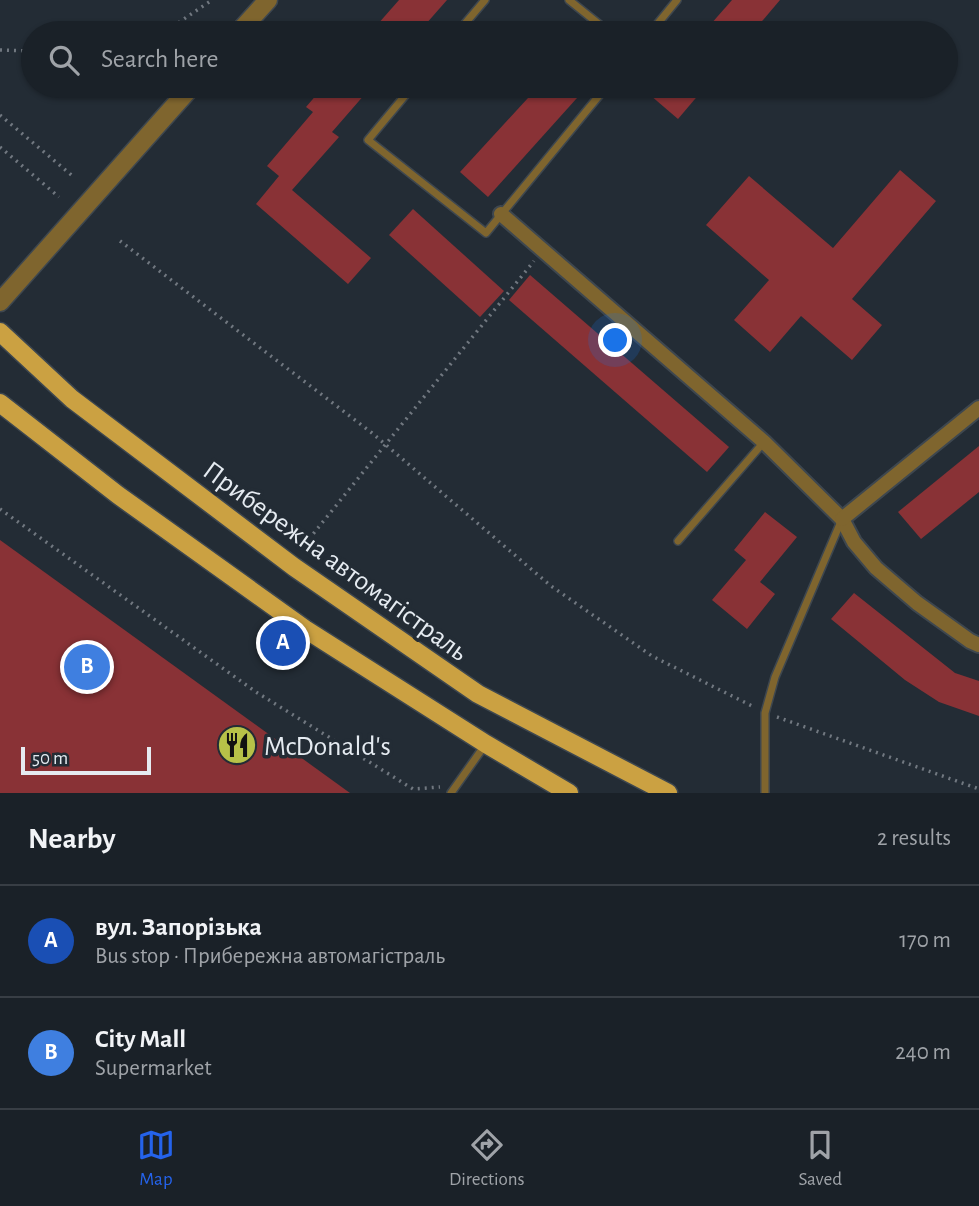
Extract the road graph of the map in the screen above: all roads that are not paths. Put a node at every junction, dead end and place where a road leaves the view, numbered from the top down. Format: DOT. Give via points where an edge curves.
graph roads {
  1 [pos="268,0"];
  2 [pos="485,0"];
  3 [pos="569,0"];
  4 [pos="677,0"];
  5 [pos="249,21"];
  6 [pos="467,21"];
  7 [pos="595,21"];
  8 [pos="660,21"];
  9 [pos="181,98"];
  10 [pos="404,98"];
  11 [pos="597,98"];
  12 [pos="501,214"];
  13 [pos="0,302"];
  14 [pos="0,332"];
  15 [pos="0,403"];
  16 [pos="979,408"];
  17 [pos="764,442"];
  18 [pos="842,519"];
  19 [pos="678,541"];
  20 [pos="979,645"];
  21 [pos="485,744"];
  22 [pos="451,793"];
  23 [pos="569,793"];
  24 [pos="668,793"];
  25 [pos="765,793"];
  1 -- 5 [label="street"];
  2 -- 6 [label="lane"];
  3 -- 7 [label="lane"];
  4 -- 8 [label="lane"];
  9 -- 13 [label="street"];
  10 -- 12 [label="lane" via="368,140 486,233"];
  11 -- 12 [label="lane"];
  12 -- 17 [label="street"];
  14 -- 24 [label="main road, Прибережна автомагістраль" via="72,399 294,567 478,694"];
  15 -- 21 [label="main road" via="118,495 305,629"];
  16 -- 18 [label="street"];
  17 -- 18 [label="street"];
  17 -- 19 [label="lane"];
  18 -- 20 [label="street" via="876,568 916,603"];
  18 -- 25 [label="lane" via="775,677 765,713"];
  21 -- 22 [label="lane"];
  21 -- 23 [label="main road"];
}
